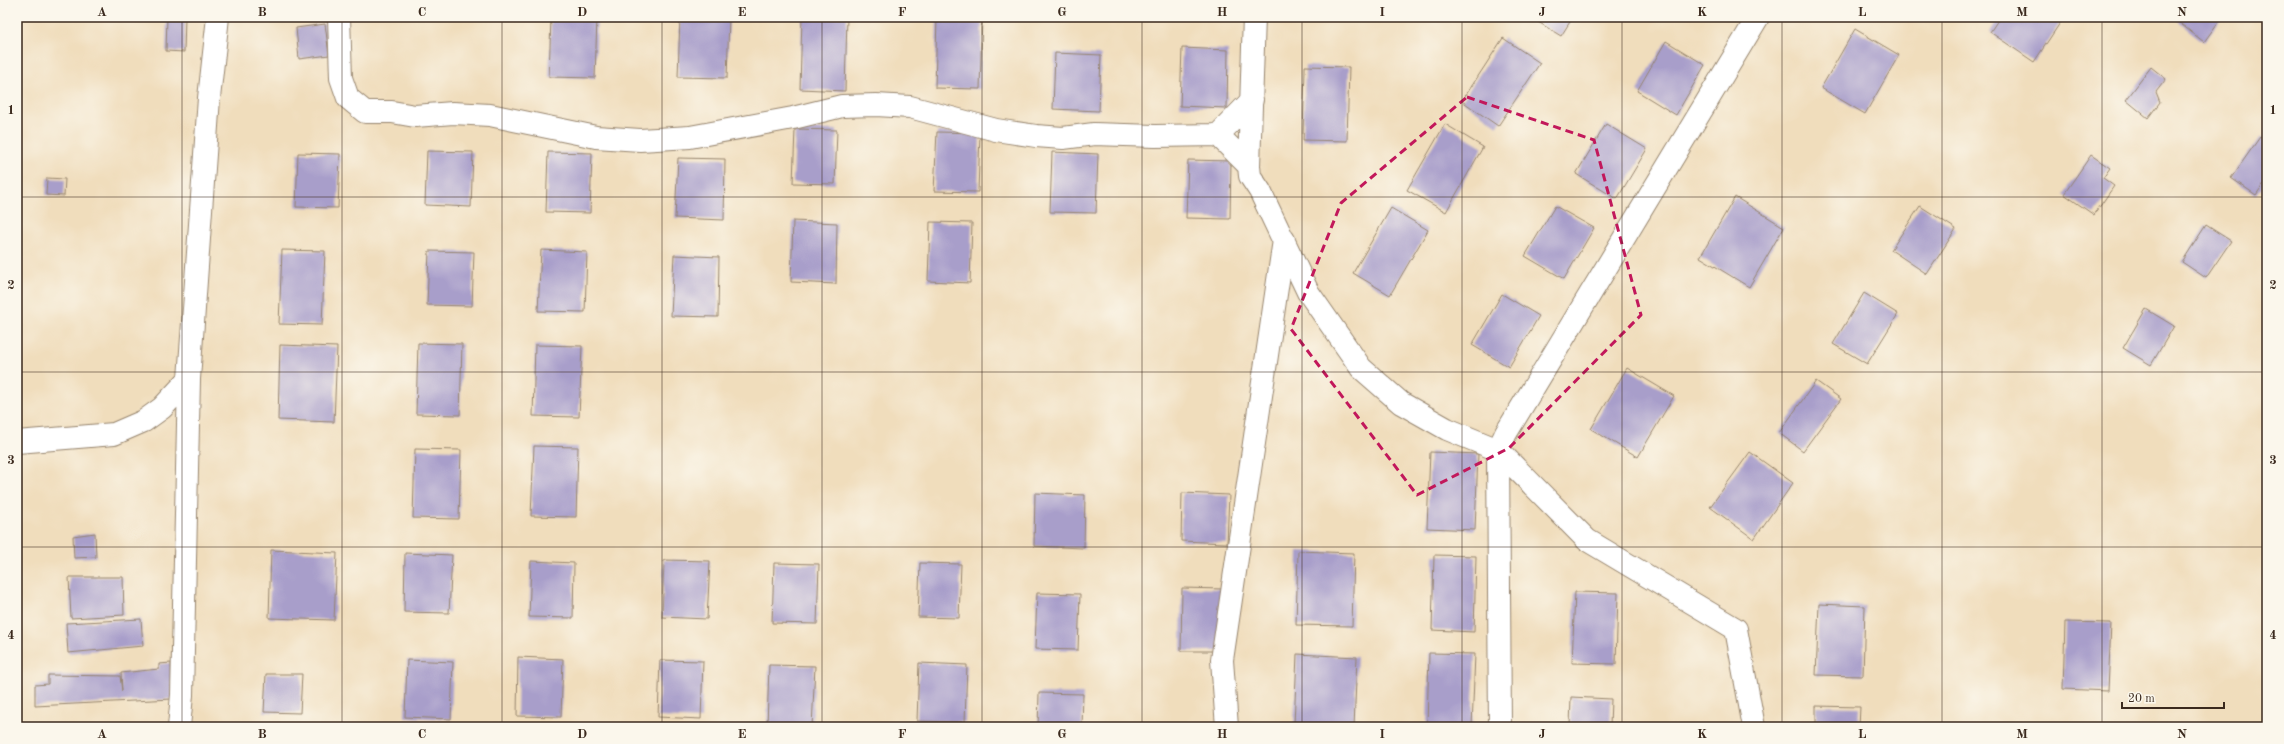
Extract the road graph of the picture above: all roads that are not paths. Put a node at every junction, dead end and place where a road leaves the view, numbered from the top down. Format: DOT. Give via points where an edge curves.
graph roads {
  1 [pos="218,17"];
  2 [pos="339,17"];
  3 [pos="1254,17"];
  4 [pos="1758,17"];
  5 [pos="1252,100"];
  6 [pos="1218,135"];
  7 [pos="1249,166"];
  8 [pos="1284,240"];
  9 [pos="189,379"];
  10 [pos="17,442"];
  11 [pos="1498,450"];
  12 [pos="179,727"];
  13 [pos="1227,727"];
  14 [pos="1500,727"];
  15 [pos="1754,727"];
  1 -- 9 [label="street"];
  2 -- 6 [label="street" via="341,78 348,98 365,112 392,112 415,116 453,113 490,115 596,137 640,140 690,137 849,106 910,107 996,130 1050,137 1094,134"];
  3 -- 5 [label="street"];
  4 -- 11 [label="street"];
  5 -- 6 [label="street"];
  5 -- 7 [label="street"];
  6 -- 7 [label="street"];
  7 -- 8 [label="street" via="1250,176"];
  8 -- 11 [label="street" via="1308,292 1361,368 1401,403 1447,429"];
  8 -- 13 [label="street" via="1222,660"];
  9 -- 10 [label="street" via="162,408 144,421 114,434"];
  9 -- 12 [label="street" via="182,695"];
  11 -- 14 [label="street"];
  11 -- 15 [label="street" via="1587,540 1736,629"];
}
